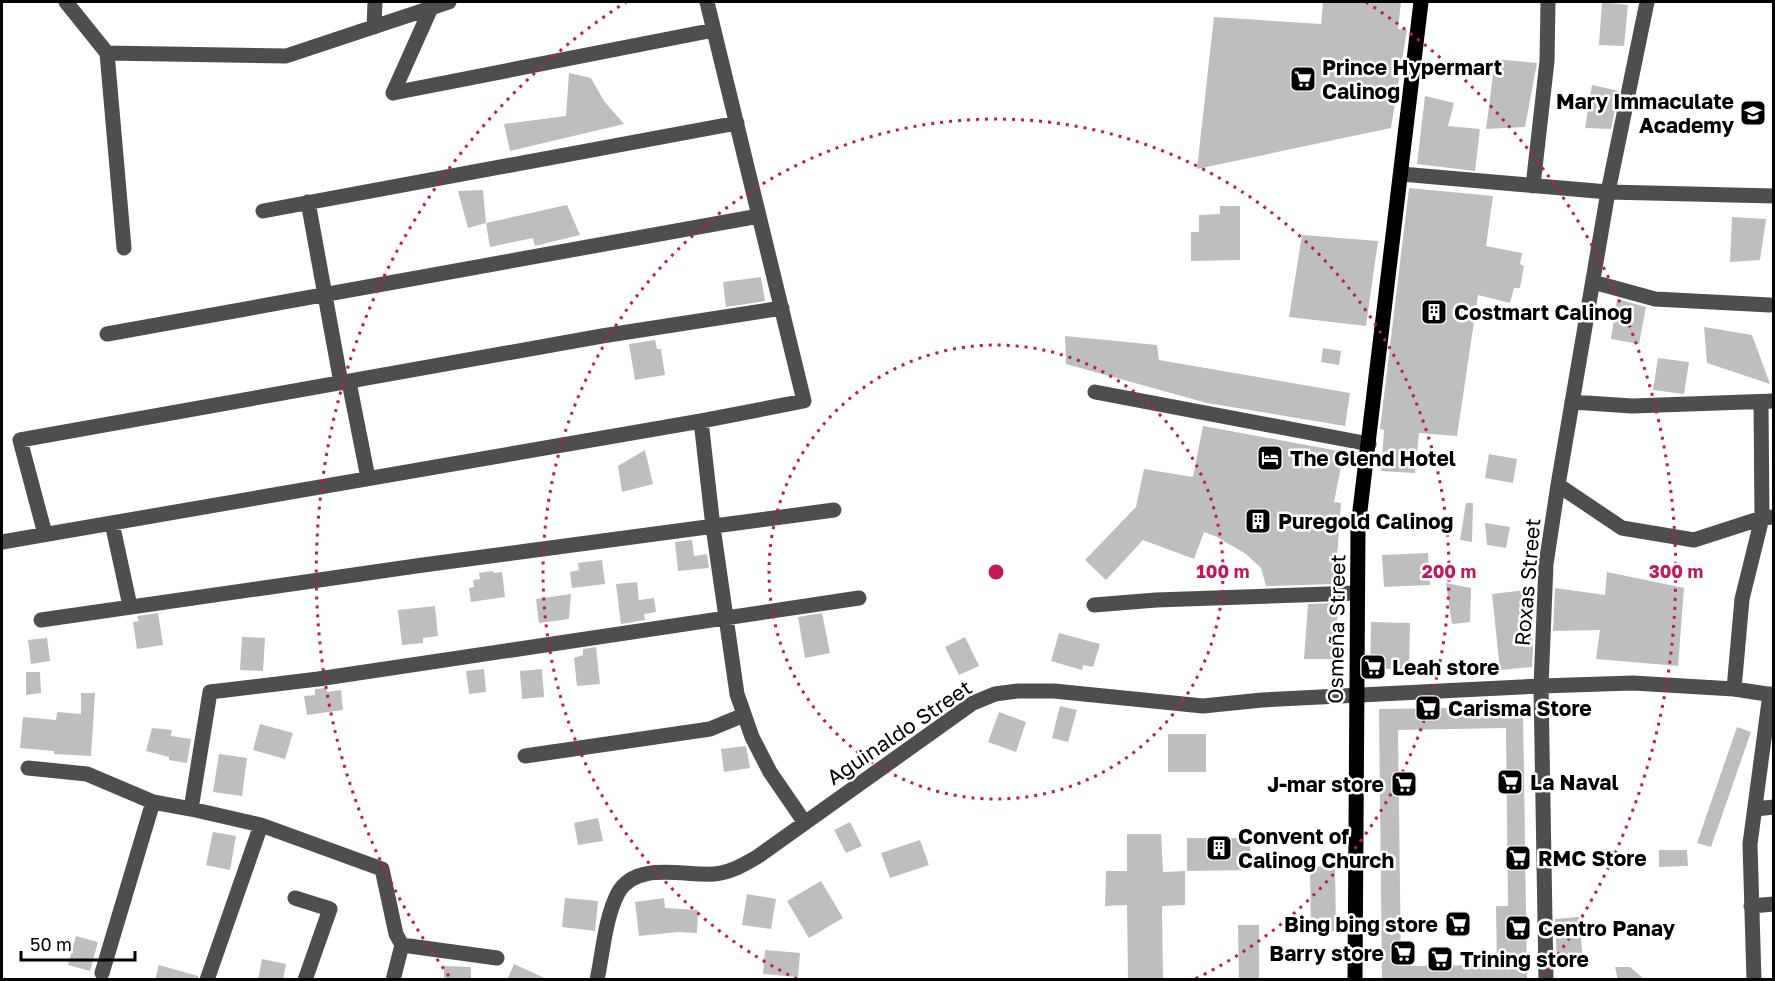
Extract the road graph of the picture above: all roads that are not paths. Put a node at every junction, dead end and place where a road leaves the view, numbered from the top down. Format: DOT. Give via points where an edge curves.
graph roads {
  1 [pos="66,2"];
  2 [pos="375,2"];
  3 [pos="449,2"];
  4 [pos="707,2"];
  5 [pos="1421,2"];
  6 [pos="1548,2"];
  7 [pos="1647,2"];
  8 [pos="431,8"];
  9 [pos="374,27"];
  10 [pos="714,30"];
  11 [pos="107,53"];
  12 [pos="737,123"];
  13 [pos="1401,174"];
  14 [pos="1533,186"];
  15 [pos="1608,192"];
  16 [pos="1773,196"];
  17 [pos="308,202"];
  18 [pos="263,211"];
  19 [pos="759,216"];
  20 [pos="124,248"];
  21 [pos="1593,282"];
  22 [pos="324,294"];
  23 [pos="1770,305"];
  24 [pos="782,308"];
  25 [pos="107,334"];
  26 [pos="345,383"];
  27 [pos="1095,392"];
  28 [pos="1767,401"];
  29 [pos="1572,402"];
  30 [pos="701,421"];
  31 [pos="1368,444"];
  32 [pos="368,478"];
  33 [pos="1558,485"];
  34 [pos="834,510"];
  35 [pos="1768,517"];
  36 [pos="112,523"];
  37 [pos="713,527"];
  38 [pos="45,534"];
  39 [pos="2,542"];
  40 [pos="1357,593"];
  41 [pos="859,598"];
  42 [pos="1094,605"];
  43 [pos="130,606"];
  44 [pos="727,619"];
  45 [pos="41,620"];
  46 [pos="1541,686"];
  47 [pos="1734,689"];
  48 [pos="1772,694"];
  49 [pos="1356,697"];
  50 [pos="744,715"];
  51 [pos="525,756"];
  52 [pos="1768,761"];
  53 [pos="28,768"];
  54 [pos="153,802"];
  55 [pos="1773,807"];
  56 [pos="191,808"];
  57 [pos="1755,809"];
  58 [pos="805,823"];
  59 [pos="261,825"];
  60 [pos="295,898"];
  61 [pos="1773,904"];
  62 [pos="1751,906"];
  63 [pos="402,945"];
  64 [pos="497,958"];
  65 [pos="102,973"];
  66 [pos="207,980"];
  67 [pos="305,980"];
  68 [pos="393,980"];
  69 [pos="597,980"];
  70 [pos="1355,980"];
  71 [pos="1546,980"];
  72 [pos="1754,980"];
  1 -- 11 [label="street"];
  2 -- 9 [label="street"];
  3 -- 8 [label="street"];
  4 -- 10 [label="street"];
  5 -- 13 [label="main road, Osmeña Street"];
  6 -- 14 [label="street" via="1547,62"];
  7 -- 15 [label="street, Roxas Street"];
  8 -- 9 [label="street"];
  8 -- 10 [label="street" via="393,93"];
  9 -- 11 [label="street" via="286,57"];
  10 -- 12 [label="street"];
  11 -- 20 [label="street"];
  12 -- 17 [label="street"];
  12 -- 19 [label="street"];
  13 -- 14 [label="street"];
  13 -- 31 [label="main road, Osmeña Street"];
  14 -- 15 [label="street"];
  15 -- 16 [label="street"];
  15 -- 21 [label="street, Roxas Street"];
  17 -- 18 [label="street"];
  17 -- 22 [label="street"];
  19 -- 22 [label="street"];
  19 -- 24 [label="street"];
  21 -- 23 [label="street" via="1655,298"];
  21 -- 29 [label="street, Roxas Street"];
  22 -- 25 [label="street"];
  22 -- 26 [label="street"];
  24 -- 26 [label="street"];
  24 -- 30 [label="street" via="804,401"];
  26 -- 32 [label="street"];
  26 -- 38 [label="street" via="20,440"];
  27 -- 31 [label="street"];
  28 -- 29 [label="street" via="1632,406"];
  28 -- 35 [label="street"];
  29 -- 33 [label="street, Roxas Street"];
  30 -- 32 [label="street"];
  30 -- 37 [label="street"];
  31 -- 40 [label="main road, Osmeña Street"];
  32 -- 36 [label="street"];
  33 -- 35 [label="street" via="1622,528 1694,540"];
  33 -- 46 [label="street, Roxas Street" via="1546,564"];
  34 -- 37 [label="street"];
  35 -- 47 [label="street" via="1743,599"];
  36 -- 38 [label="street"];
  36 -- 43 [label="street"];
  37 -- 43 [label="street"];
  37 -- 44 [label="street"];
  38 -- 39 [label="street"];
  40 -- 42 [label="street"];
  40 -- 49 [label="main road, Osmeña Street"];
  41 -- 44 [label="street"];
  43 -- 45 [label="street"];
  44 -- 50 [label="street" via="737,694"];
  44 -- 56 [label="street" via="210,692"];
  46 -- 47 [label="street, Aguinaldo Street" via="1633,683"];
  46 -- 49 [label="street, Aguinaldo Street"];
  46 -- 71 [label="street, Roxas Street"];
  47 -- 48 [label="street, Aguinaldo Street"];
  48 -- 52 [label="street"];
  49 -- 58 [label="street, Aguinaldo Street" via="1203,706 1054,691 995,694 973,703"];
  49 -- 70 [label="main road, Osmeña Street"];
  50 -- 51 [label="street" via="710,729"];
  50 -- 58 [label="street" via="770,772"];
  52 -- 57 [label="street"];
  53 -- 54 [label="street" via="87,774"];
  54 -- 56 [label="street"];
  54 -- 65 [label="street"];
  55 -- 57 [label="street"];
  56 -- 59 [label="street"];
  57 -- 62 [label="street" via="1750,844"];
  58 -- 69 [label="street, Aguinaldo Street" via="735,869 714,874 633,877 619,892 610,917"];
  59 -- 63 [label="street" via="382,869 396,934"];
  59 -- 66 [label="street"];
  60 -- 67 [label="street" via="330,909"];
  61 -- 62 [label="street"];
  62 -- 72 [label="street"];
  63 -- 64 [label="street"];
  63 -- 68 [label="street"];
}
